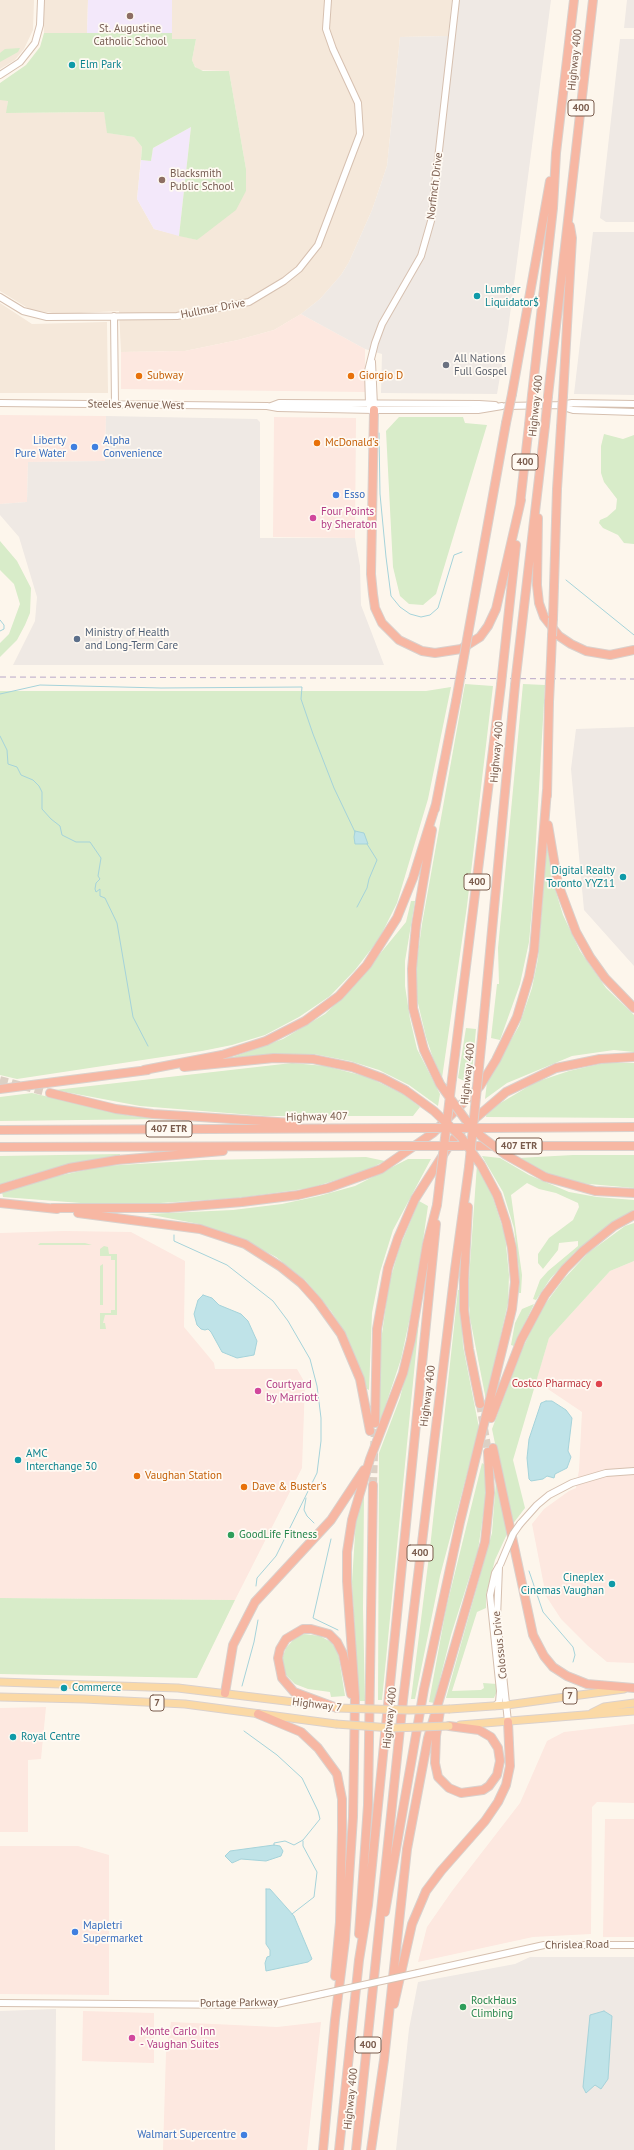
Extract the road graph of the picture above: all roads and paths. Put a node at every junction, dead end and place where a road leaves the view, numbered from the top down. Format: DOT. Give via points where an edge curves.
graph roads {
  1 [pos="40,0"];
  2 [pos="328,0"];
  3 [pos="456,0"];
  4 [pos="574,0"];
  5 [pos="593,0"];
  6 [pos="0,76"];
  7 [pos="556,153"];
  8 [pos="569,215"];
  9 [pos="0,297"];
  10 [pos="114,316"];
  11 [pos="0,403"];
  12 [pos="115,404"];
  13 [pos="634,404"];
  14 [pos="558,405"];
  15 [pos="372,406"];
  16 [pos="634,412"];
  17 [pos="537,493"];
  18 [pos="521,500"];
  19 [pos="634,650"];
  20 [pos="547,790"];
  21 [pos="436,804"];
  22 [pos="634,1008"];
  23 [pos="634,1057"];
  24 [pos="144,1070"];
  25 [pos="0,1088"];
  26 [pos="50,1093"];
  27 [pos="337,1127"];
  28 [pos="634,1127"];
  29 [pos="0,1130"];
  30 [pos="272,1146"];
  31 [pos="634,1146"];
  32 [pos="0,1147"];
  33 [pos="469,1167"];
  34 [pos="0,1189"];
  35 [pos="634,1193"];
  36 [pos="0,1203"];
  37 [pos="437,1205"];
  38 [pos="53,1208"];
  39 [pos="634,1215"];
  40 [pos="480,1404"];
  41 [pos="375,1423"];
  42 [pos="370,1431"];
  43 [pos="479,1450"];
  44 [pos="370,1459"];
  45 [pos="634,1471"];
  46 [pos="372,1485"];
  47 [pos="0,1682"];
  48 [pos="634,1688"];
  49 [pos="442,1689"];
  50 [pos="503,1690"];
  51 [pos="225,1693"];
  52 [pos="0,1697"];
  53 [pos="634,1703"];
  54 [pos="507,1705"];
  55 [pos="495,1706"];
  56 [pos="337,1708"];
  57 [pos="634,1711"];
  58 [pos="258,1714"];
  59 [pos="588,1714"];
  60 [pos="508,1722"];
  61 [pos="356,1724"];
  62 [pos="449,1726"];
  63 [pos="379,1941"];
  64 [pos="634,1945"];
  65 [pos="520,1949"];
  66 [pos="359,1960"];
  67 [pos="0,2003"];
  68 [pos="335,2020"];
  69 [pos="384,2060"];
  70 [pos="323,2150"];
  71 [pos="338,2150"];
  72 [pos="356,2150"];
  73 [pos="371,2150"];
  1 -- 6 [label="street" via="40,25 35,43 20,62"];
  2 -- 10 [label="street, Hullmar Drive" via="328,36 357,100 360,131 359,140 318,245 299,269 249,302 192,315"];
  3 -- 15 [label="street, Norfinch Drive" via="429,229 421,256 382,324 375,343 372,360"];
  4 -- 7 [label="highway, Highway 400 / 400"];
  5 -- 8 [label="highway, Highway 400 / 400"];
  7 -- 18 [label="highway, Highway 400 / 400, bridge" via="553,208"];
  7 -- 21 [label="highway, bridge"];
  8 -- 17 [label="highway, Highway 400 / 400, bridge"];
  8 -- 20 [label="highway, bridge" via="572,238 557,489"];
  9 -- 10 [label="street, Hullmar Drive" via="23,311 39,316"];
  10 -- 12 [label="street"];
  11 -- 12 [label="street, Steeles Avenue West"];
  12 -- 15 [label="street, Steeles Avenue West" via="271,406 279,403"];
  13 -- 14 [label="street, Steeles Avenue West"];
  14 -- 15 [label="street, Steeles Avenue West" via="502,406 478,410"];
  14 -- 16 [label="street, Steeles Avenue West" via="574,410"];
  15 -- 18 [label="highway" via="373,594 375,608 382,623 399,640 422,651 442,653 461,649 480,637 496,609"];
  17 -- 19 [label="highway" via="537,585 544,617 559,636 586,651 610,655"];
  17 -- 33 [label="highway, Highway 400 / 400, bridge" via="515,685"];
  18 -- 37 [label="highway, Highway 400 / 400, bridge" via="501,685"];
  20 -- 22 [label="highway" via="549,840 566,909 590,957 605,978"];
  20 -- 38 [label="highway" via="534,951 517,1017 480,1086 433,1133 381,1169 328,1188 298,1195 168,1208"];
  21 -- 24 [label="highway" via="413,878 397,918 367,965 339,996 305,1021 266,1041 222,1055"];
  21 -- 35 [label="highway, bridge" via="416,925 412,969 413,1008 424,1050 440,1084 465,1120 482,1137 506,1155 545,1177 595,1191"];
  23 -- 41 [label="highway" via="577,1062 532,1079 506,1092 485,1108 452,1141 415,1199 388,1268 381,1298 378,1329"];
  24 -- 25 [label="highway"];
  24 -- 43 [label="highway, bridge" via="274,1058 313,1060 352,1067 382,1078 404,1090 434,1111 461,1137 481,1165 497,1196 506,1222 514,1266 514,1297 508,1332"];
  26 -- 27 [label="highway" via="116,1109 153,1114"];
  27 -- 28 [label="highway, Highway 407 / 407 ETR, bridge"];
  27 -- 29 [label="highway, Highway 407 / 407 ETR"];
  30 -- 31 [label="highway, 407 ETR, bridge"];
  30 -- 32 [label="highway, 407 ETR"];
  30 -- 34 [label="highway" via="117,1160 69,1168"];
  33 -- 40 [label="highway" via="464,1310"];
  33 -- 63 [label="highway, Highway 400 / 400" via="405,1684 382,1888"];
  36 -- 38 [label="highway"];
  37 -- 44 [label="highway" via="428,1239 411,1340 402,1373"];
  37 -- 66 [label="highway, Highway 400 / 400" via="369,1897"];
  38 -- 42 [label="highway" via="200,1228 245,1244 265,1256 301,1283 341,1334 360,1379"];
  39 -- 43 [label="highway" via="614,1226 583,1251 545,1295 521,1340"];
  43 -- 63 [label="highway" via="460,1522 424,1689"];
  44 -- 51 [label="highway" via="331,1520 255,1602 233,1645"];
  44 -- 61 [label="highway" via="352,1520 347,1552"];
  45 -- 50 [label="street, Colossus Drive, bridge" via="606,1473 572,1482 545,1498 513,1534 499,1566 496,1606"];
  46 -- 66 [label="highway" via="368,1805 360,1906"];
  47 -- 51 [label="main road, Highway 7 / 7" via="178,1688"];
  48 -- 49 [label="highway" via="587,1684 553,1667 544,1656 533,1635 490,1450 490,1493 485,1542"];
  48 -- 54 [label="main road, Highway 7 / 7"];
  49 -- 62 [label="highway" via="434,1763 438,1777 449,1788 461,1792 483,1790 497,1775 500,1761 498,1748 491,1737 479,1730"];
  49 -- 69 [label="highway" via="428,1738 407,1849"];
  50 -- 54 [label="street, Colossus Drive"];
  50 -- 55 [label="street, Colossus Drive"];
  51 -- 56 [label="main road, Highway 7 / 7"];
  52 -- 58 [label="main road, Highway 7 / 7" via="84,1698 185,1704"];
  53 -- 59 [label="main road" via="604,1707"];
  54 -- 55 [label="main road, Highway 7 / 7"];
  54 -- 60 [label="street, Colossus Drive"];
  55 -- 56 [label="main road, Highway 7 / 7, bridge" via="409,1710"];
  56 -- 61 [label="highway" via="294,1692 282,1678 278,1667 280,1649 286,1639 293,1634 311,1628 329,1634 337,1642 348,1671 352,1716"];
  57 -- 59 [label="main road, Highway 7 / 7"];
  58 -- 62 [label="main road, Highway 7 / 7, bridge" via="392,1728"];
  58 -- 68 [label="highway" via="301,1732 318,1748 337,1774 342,1799 342,1829"];
  59 -- 60 [label="main road, Highway 7 / 7"];
  60 -- 62 [label="main road, Highway 7 / 7"];
  60 -- 69 [label="highway" via="510,1766 498,1802 426,1891 412,1924"];
  61 -- 68 [label="highway" via="345,1940"];
  63 -- 72 [label="highway, Highway 400 / 400"];
  64 -- 65 [label="street, Chrislea Road" via="544,1945"];
  65 -- 67 [label="street, Portage Parkway, bridge" via="277,2004"];
  66 -- 71 [label="highway, Highway 400 / 400"];
  68 -- 70 [label="highway"];
  69 -- 73 [label="highway"];
}
